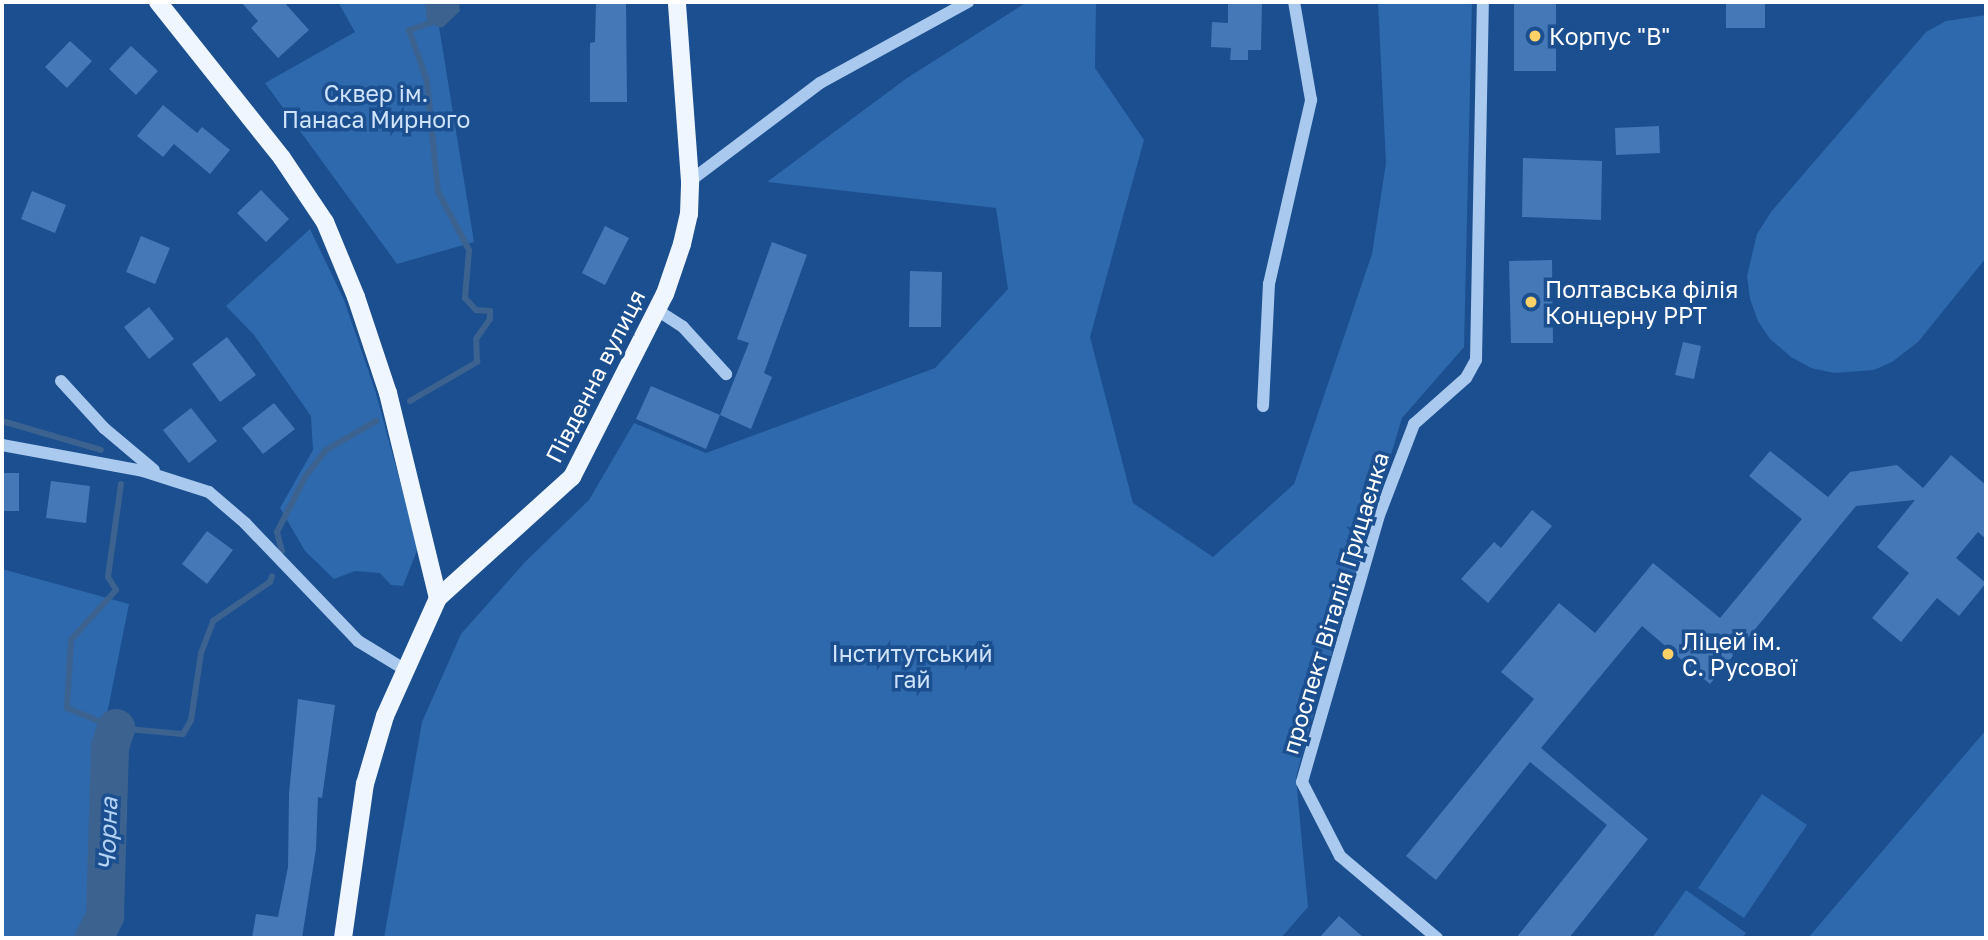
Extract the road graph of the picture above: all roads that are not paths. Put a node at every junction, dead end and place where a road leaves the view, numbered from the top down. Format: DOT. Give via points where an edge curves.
graph roads {
  1 [pos="158,2"];
  2 [pos="677,2"];
  3 [pos="968,2"];
  4 [pos="1294,2"];
  5 [pos="1483,2"];
  6 [pos="690,181"];
  7 [pos="657,310"];
  8 [pos="726,374"];
  9 [pos="61,381"];
  10 [pos="1263,406"];
  11 [pos="2,445"];
  12 [pos="163,477"];
  13 [pos="438,598"];
  14 [pos="404,668"];
  15 [pos="343,938"];
  16 [pos="1437,938"];
  1 -- 13 [label="main road" via="282,158 325,222 388,393"];
  2 -- 6 [label="main road, Південна вулиця"];
  3 -- 6 [label="street" via="820,83"];
  4 -- 10 [label="street" via="1311,100 1269,284"];
  5 -- 16 [label="street, проспект Віталія Грицаєнка" via="1476,360 1466,378 1414,424 1378,518 1303,782 1340,856"];
  6 -- 7 [label="main road, Південна вулиця" via="682,244"];
  7 -- 8 [label="street" via="683,327"];
  7 -- 13 [label="main road, Південна вулиця" via="572,477"];
  9 -- 12 [label="street" via="104,428"];
  11 -- 12 [label="street"];
  12 -- 14 [label="street" via="209,492 245,523 358,641"];
  13 -- 14 [label="main road, Південна вулиця"];
  14 -- 15 [label="main road, Південна вулиця" via="365,784"];
}
